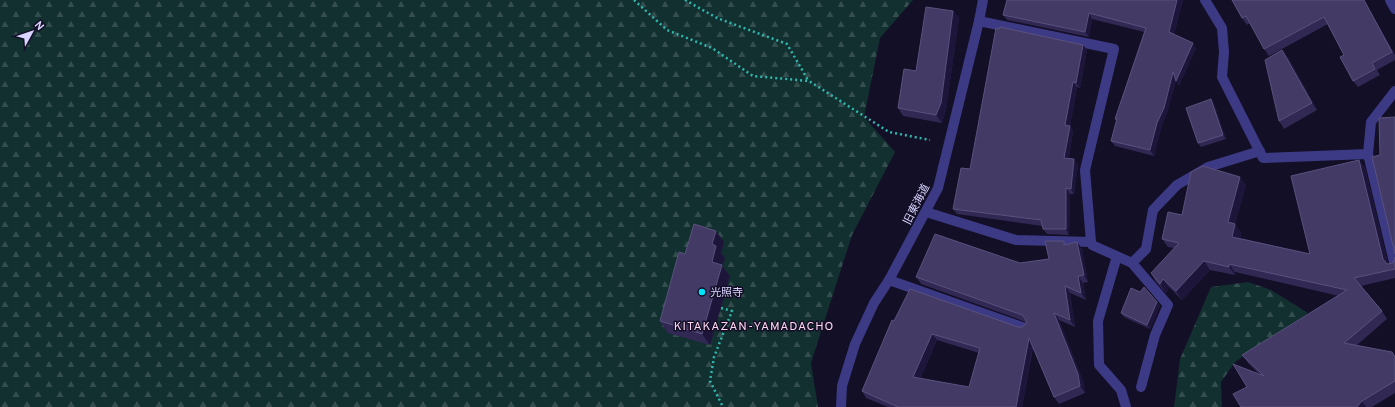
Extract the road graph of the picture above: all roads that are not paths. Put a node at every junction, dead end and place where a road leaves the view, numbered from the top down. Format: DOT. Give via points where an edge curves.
graph roads {
  1 [pos="983,0"];
  2 [pos="1205,0"];
  3 [pos="1390,0"];
  4 [pos="1395,9"];
  5 [pos="979,21"];
  6 [pos="1395,91"];
  7 [pos="1260,150"];
  8 [pos="1368,154"];
  9 [pos="926,212"];
  10 [pos="1091,242"];
  11 [pos="1117,256"];
  12 [pos="1132,263"];
  13 [pos="1395,266"];
  14 [pos="889,280"];
  15 [pos="1025,328"];
  16 [pos="1141,387"];
  17 [pos="841,407"];
  18 [pos="1126,407"];
  1 -- 5 [label="street, 旧東海道"];
  2 -- 7 [label="street" via="1222,28 1222,78"];
  3 -- 4 [label="street"];
  5 -- 9 [label="street, 旧東海道" via="938,188"];
  5 -- 10 [label="street" via="1114,49 1086,170"];
  6 -- 8 [label="street" via="1371,122"];
  7 -- 8 [label="street" via="1263,158"];
  7 -- 12 [label="street" via="1208,167 1177,185 1154,210 1146,249"];
  8 -- 13 [label="street"];
  9 -- 10 [label="street" via="1016,240"];
  9 -- 14 [label="street, 旧東海道"];
  10 -- 11 [label="street" via="1092,245"];
  11 -- 12 [label="street"];
  11 -- 18 [label="street" via="1098,321 1099,365 1121,390"];
  12 -- 16 [label="street" via="1168,305 1155,335"];
  14 -- 15 [label="street"];
  14 -- 17 [label="street, 旧東海道" via="874,303 855,344 842,386"];
}
